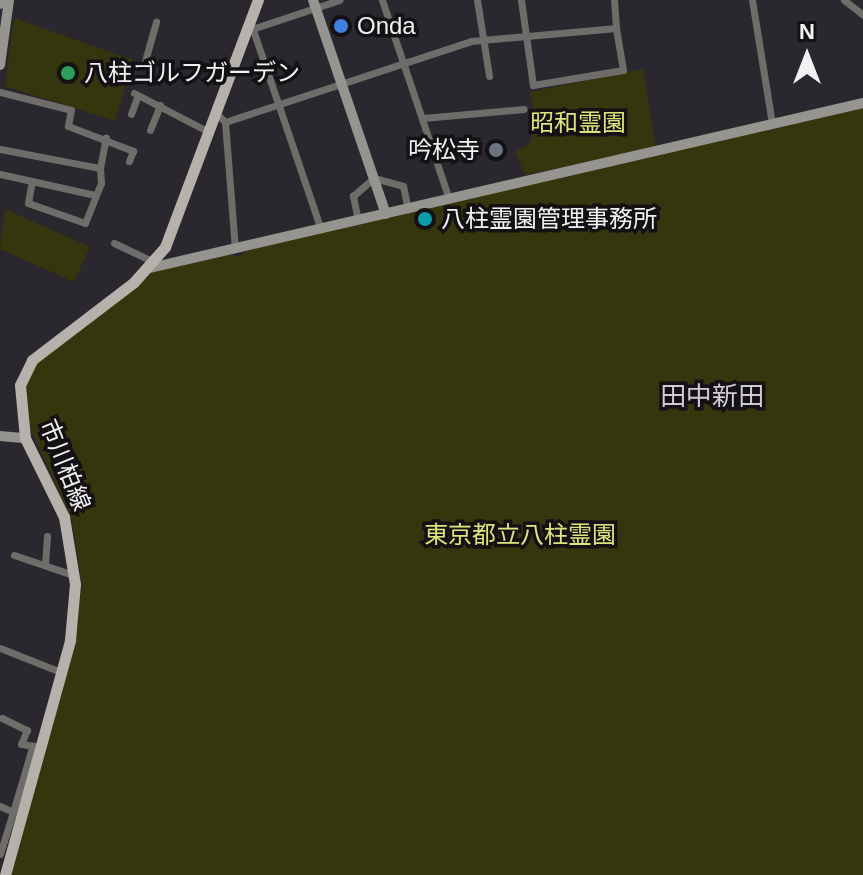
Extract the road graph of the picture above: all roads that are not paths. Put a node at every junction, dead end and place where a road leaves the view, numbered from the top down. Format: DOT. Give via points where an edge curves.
graph roads {
  1 [pos="9,0"];
  2 [pos="258,0"];
  3 [pos="339,0"];
  4 [pos="382,0"];
  5 [pos="477,0"];
  6 [pos="521,0"];
  7 [pos="614,0"];
  8 [pos="752,0"];
  9 [pos="844,0"];
  10 [pos="315,4"];
  11 [pos="863,15"];
  12 [pos="156,22"];
  13 [pos="253,25"];
  14 [pos="616,28"];
  15 [pos="526,37"];
  16 [pos="484,40"];
  17 [pos="145,61"];
  18 [pos="404,63"];
  19 [pos="0,65"];
  20 [pos="489,76"];
  21 [pos="342,84"];
  22 [pos="0,92"];
  23 [pos="863,103"];
  24 [pos="281,104"];
  25 [pos="160,105"];
  26 [pos="524,109"];
  27 [pos="131,114"];
  28 [pos="221,118"];
  29 [pos="423,118"];
  30 [pos="772,124"];
  31 [pos="150,130"];
  32 [pos="211,133"];
  33 [pos="106,138"];
  34 [pos="0,149"];
  35 [pos="129,161"];
  36 [pos="100,168"];
  37 [pos="0,174"];
  38 [pos="374,178"];
  39 [pos="32,181"];
  40 [pos="95,195"];
  41 [pos="449,199"];
  42 [pos="408,209"];
  43 [pos="386,214"];
  44 [pos="358,220"];
  45 [pos="321,229"];
  46 [pos="114,243"];
  47 [pos="235,249"];
  48 [pos="152,265"];
  49 [pos="0,436"];
  50 [pos="25,438"];
  51 [pos="47,536"];
  52 [pos="14,555"];
  53 [pos="45,565"];
  54 [pos="75,576"];
  55 [pos="0,648"];
  56 [pos="61,672"];
  57 [pos="2,718"];
  58 [pos="36,747"];
  59 [pos="0,806"];
  60 [pos="13,812"];
  61 [pos="0,854"];
  62 [pos="5,875"];
  1 -- 19 [label="street"];
  2 -- 13 [label="main road, 市川柏線"];
  3 -- 10 [label="street"];
  4 -- 18 [label="street"];
  5 -- 16 [label="street"];
  6 -- 15 [label="street"];
  7 -- 14 [label="street"];
  8 -- 30 [label="street"];
  9 -- 11 [label="street"];
  10 -- 13 [label="street"];
  10 -- 21 [label="street"];
  12 -- 17 [label="street"];
  13 -- 24 [label="street"];
  13 -- 28 [label="main road, 市川柏線"];
  14 -- 15 [label="street"];
  14 -- 15 [label="street" via="623,70 533,85"];
  15 -- 16 [label="street"];
  16 -- 18 [label="street"];
  16 -- 20 [label="street"];
  18 -- 21 [label="street"];
  18 -- 29 [label="street"];
  21 -- 24 [label="street"];
  21 -- 38 [label="street"];
  22 -- 33 [label="street" via="71,110 68,126"];
  23 -- 30 [label="street"];
  24 -- 28 [label="street"];
  24 -- 45 [label="street"];
  25 -- 27 [label="street" via="136,94"];
  25 -- 31 [label="street"];
  25 -- 32 [label="street"];
  26 -- 29 [label="street"];
  28 -- 32 [label="main road, 市川柏線"];
  28 -- 47 [label="street"];
  29 -- 41 [label="street"];
  30 -- 41 [label="street"];
  32 -- 48 [label="main road, 市川柏線" via="182,215"];
  33 -- 35 [label="street" via="133,151"];
  33 -- 36 [label="street"];
  34 -- 36 [label="street"];
  36 -- 40 [label="street"];
  37 -- 39 [label="street"];
  38 -- 42 [label="street" via="403,186"];
  38 -- 43 [label="street"];
  38 -- 44 [label="street" via="353,196"];
  39 -- 40 [label="street"];
  39 -- 40 [label="street" via="28,203 85,223"];
  41 -- 42 [label="street"];
  42 -- 43 [label="street"];
  43 -- 44 [label="street"];
  44 -- 45 [label="street"];
  45 -- 47 [label="street"];
  46 -- 48 [label="street"];
  47 -- 48 [label="street"];
  48 -- 50 [label="main road, 市川柏線" via="32,360 20,385"];
  49 -- 50 [label="street"];
  50 -- 54 [label="main road, 市川柏線" via="64,517"];
  51 -- 53 [label="street"];
  52 -- 53 [label="street"];
  53 -- 54 [label="street"];
  54 -- 56 [label="main road, 市川柏線"];
  55 -- 56 [label="street"];
  56 -- 58 [label="main road, 市川柏線"];
  57 -- 58 [label="street" via="27,730 21,744"];
  58 -- 60 [label="street"];
  58 -- 62 [label="main road, 市川柏線"];
  59 -- 60 [label="street"];
  60 -- 61 [label="street"];
}
